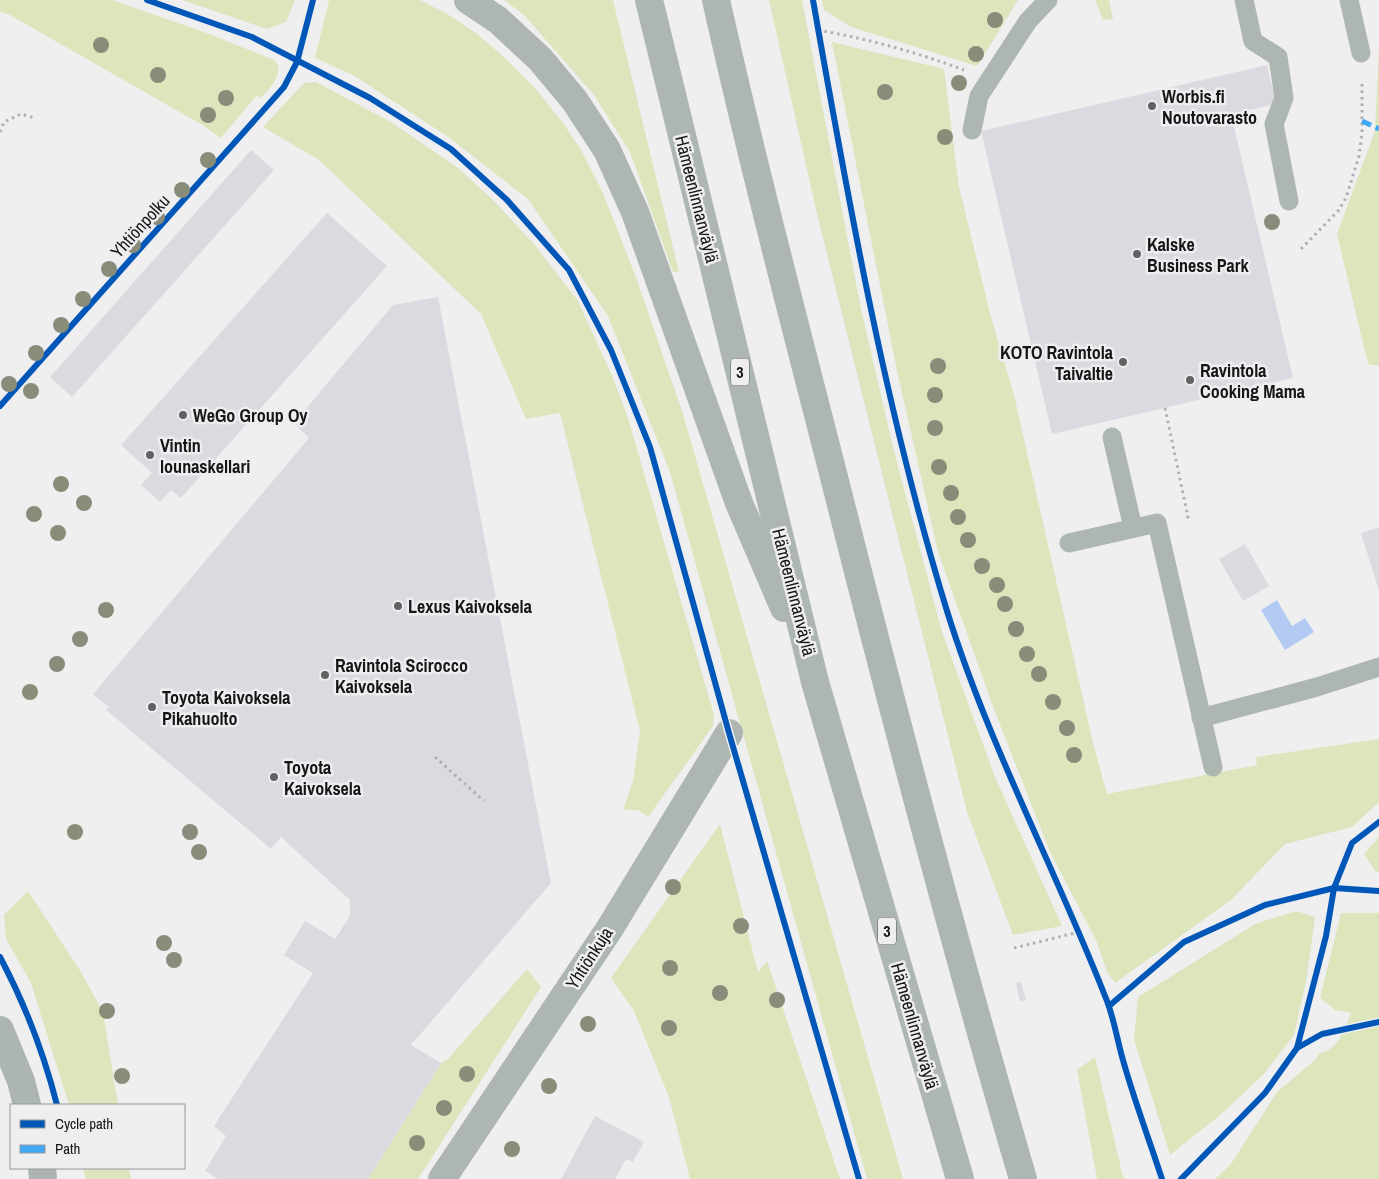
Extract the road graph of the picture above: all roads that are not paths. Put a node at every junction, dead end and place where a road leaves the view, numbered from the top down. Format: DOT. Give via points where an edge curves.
graph roads {
  1 [pos="468,0"];
  2 [pos="649,0"];
  3 [pos="716,0"];
  4 [pos="1048,0"];
  5 [pos="1244,0"];
  6 [pos="1349,0"];
  7 [pos="1361,53"];
  8 [pos="972,130"];
  9 [pos="1290,201"];
  10 [pos="1112,437"];
  11 [pos="1133,528"];
  12 [pos="1069,543"];
  13 [pos="1379,667"];
  14 [pos="815,682"];
  15 [pos="1201,718"];
  16 [pos="729,733"];
  17 [pos="1213,767"];
  18 [pos="0,1030"];
  19 [pos="27,1104"];
  20 [pos="442,1179"];
  21 [pos="960,1179"];
  22 [pos="1023,1179"];
  1 -- 14 [label="main road" via="498,20 540,59 575,101 607,150 635,212 738,503"];
  2 -- 14 [label="main road, Hämeenlinnanväylä / 3"];
  3 -- 22 [label="main road" via="744,125 902,744 974,1014"];
  4 -- 8 [label="lane" via="1028,21 979,96"];
  5 -- 9 [label="lane" via="1252,41 1278,57 1284,98 1274,124"];
  6 -- 7 [label="lane"];
  10 -- 11 [label="lane"];
  11 -- 12 [label="lane"];
  11 -- 15 [label="lane" via="1157,523"];
  13 -- 15 [label="lane"];
  14 -- 21 [label="main road, Hämeenlinnanväylä / 3"];
  15 -- 17 [label="lane"];
  16 -- 20 [label="main road, Yhtiönkuja" via="610,928"];
  18 -- 19 [label="main road"];
}
